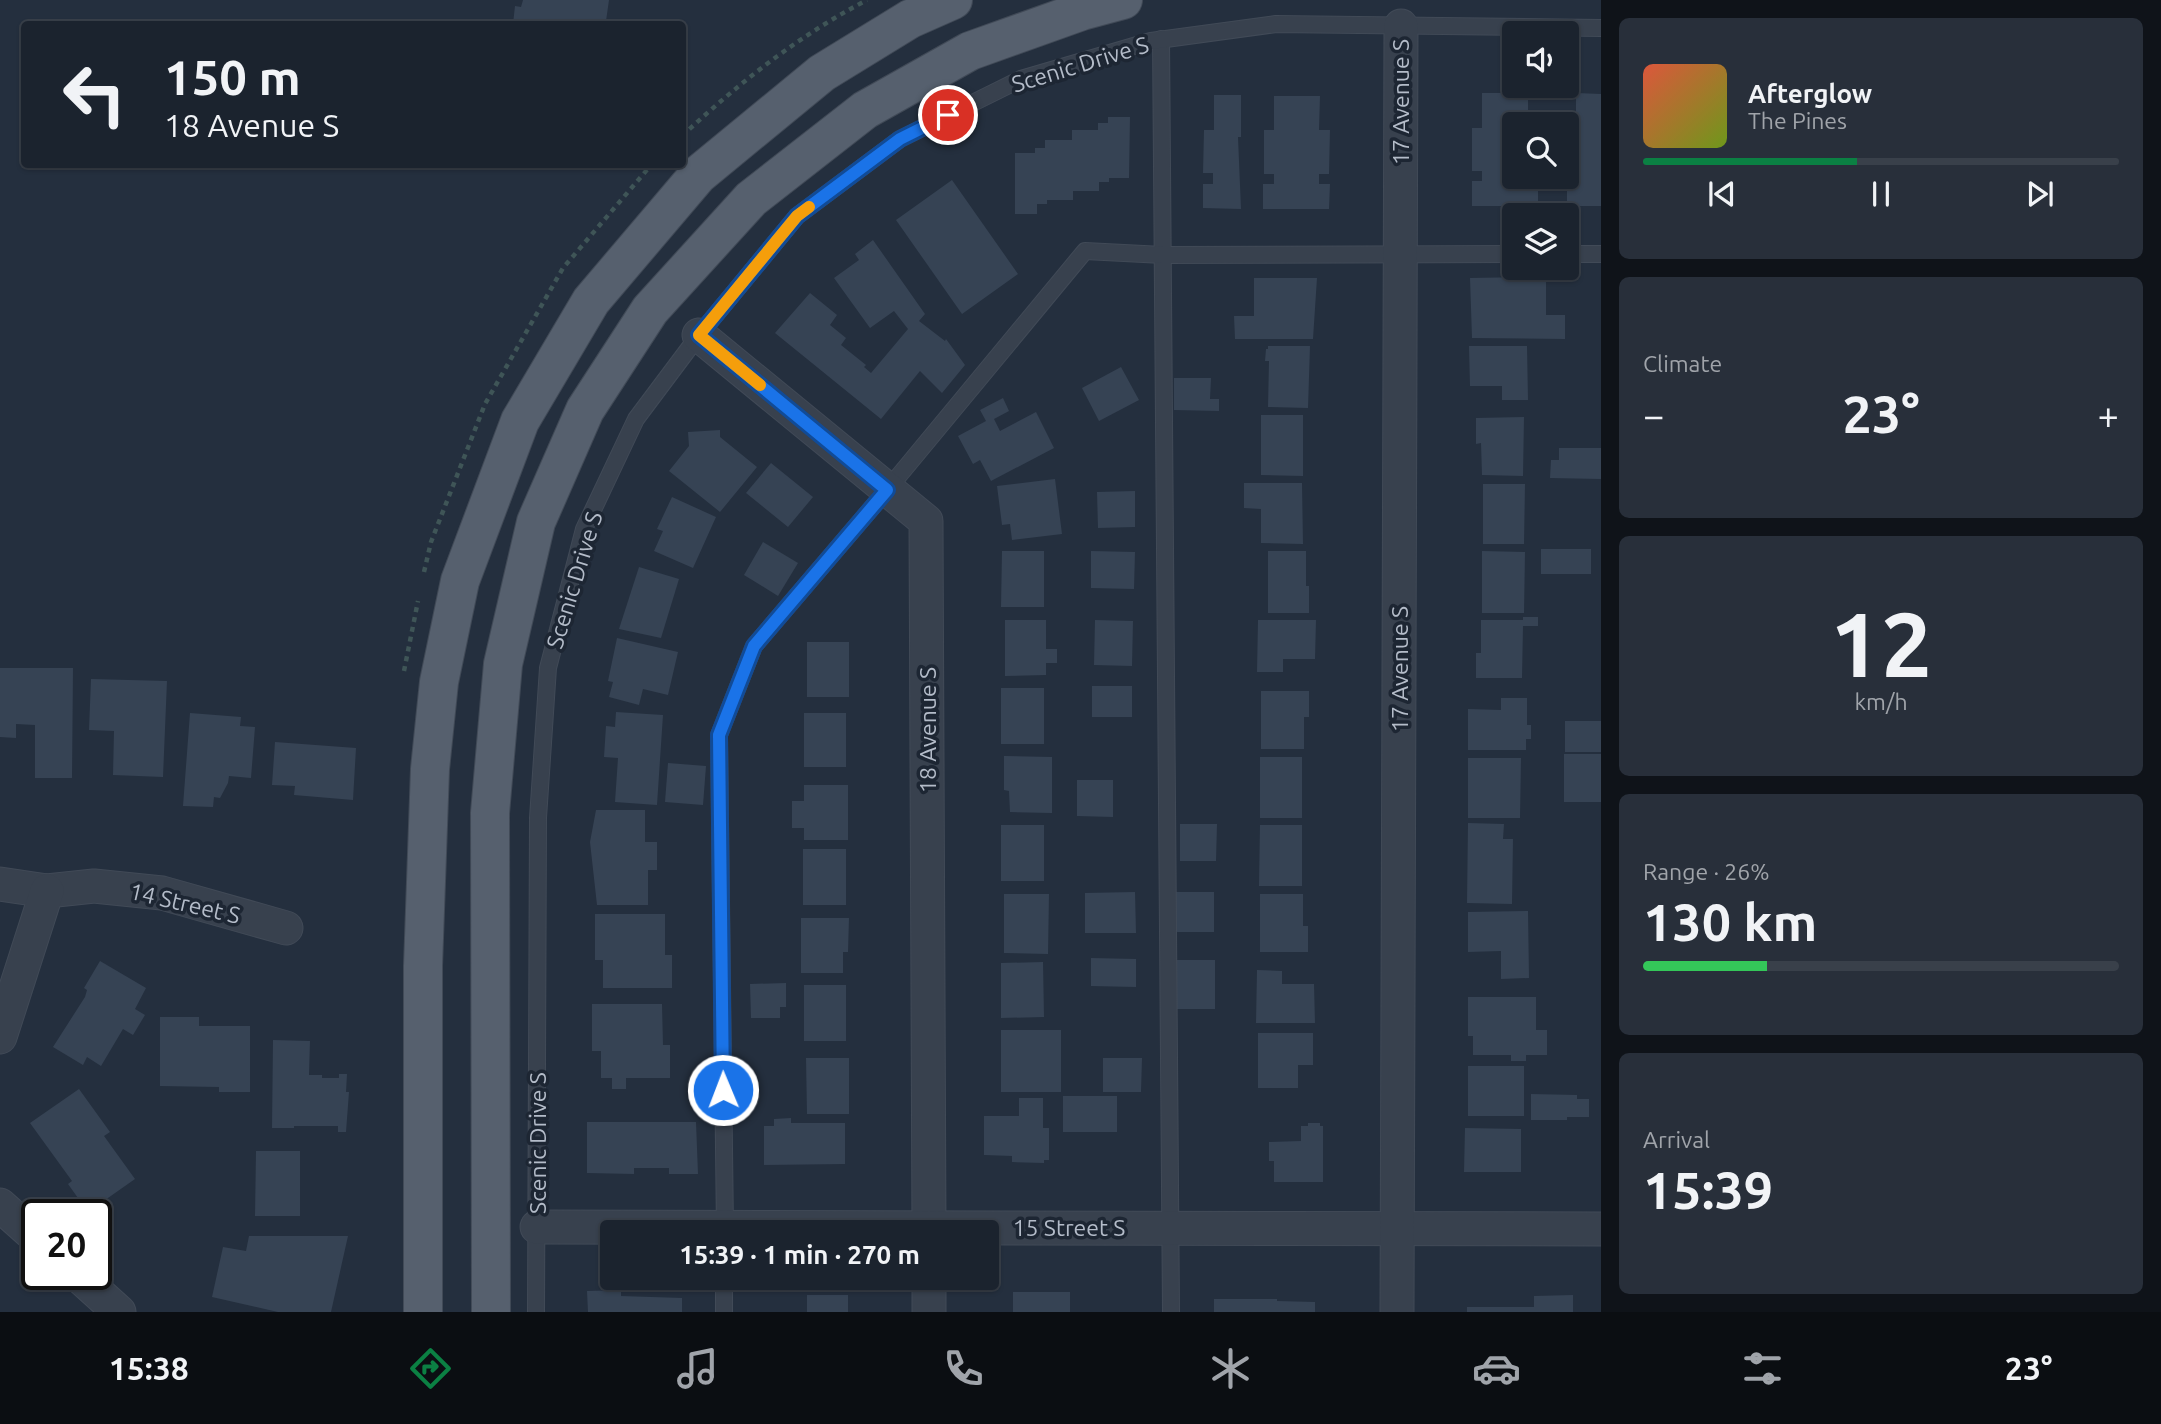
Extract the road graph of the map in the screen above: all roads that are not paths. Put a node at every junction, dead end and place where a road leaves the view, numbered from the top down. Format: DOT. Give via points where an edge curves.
graph roads {
  1 [pos="954,0"];
  2 [pos="1124,0"];
  3 [pos="1401,26"];
  4 [pos="1601,28"];
  5 [pos="1161,39"];
  6 [pos="1400,253"];
  7 [pos="1502,254"];
  8 [pos="1579,254"];
  9 [pos="1601,254"];
  10 [pos="1163,255"];
  11 [pos="699,335"];
  12 [pos="887,490"];
  13 [pos="0,884"];
  14 [pos="47,891"];
  15 [pos="286,928"];
  16 [pos="0,1037"];
  17 [pos="0,1205"];
  18 [pos="725,1220"];
  19 [pos="929,1220"];
  20 [pos="21,1224"];
  21 [pos="537,1227"];
  22 [pos="600,1228"];
  23 [pos="1172,1228"];
  24 [pos="999,1229"];
  25 [pos="1397,1229"];
  26 [pos="1601,1229"];
  27 [pos="95,1290"];
  28 [pos="724,1290"];
  29 [pos="929,1290"];
  30 [pos="119,1312"];
  31 [pos="423,1312"];
  32 [pos="491,1312"];
  33 [pos="536,1312"];
  34 [pos="724,1312"];
  35 [pos="929,1312"];
  36 [pos="1171,1312"];
  37 [pos="1397,1312"];
  1 -- 31 [label="main road" via="910,19 822,73 698,176 592,301 520,421 460,581 439,682 429,769 422,966"];
  2 -- 32 [label="main road, Scenic Drive S" via="970,51 865,110 751,199 650,310 586,410 536,522 503,664 489,813"];
  3 -- 4 [label="lane, Scenic Drive S"];
  3 -- 5 [label="lane, Scenic Drive S" via="1276,24"];
  3 -- 6 [label="street, 17 Avenue S"];
  5 -- 10 [label="lane"];
  5 -- 11 [label="lane, Scenic Drive S" via="1021,79 900,139 797,216"];
  6 -- 7 [label="lane"];
  6 -- 10 [label="lane"];
  6 -- 25 [label="street, 17 Avenue S"];
  8 -- 9 [label="lane"];
  10 -- 12 [label="lane" via="1085,251"];
  10 -- 23 [label="lane"];
  11 -- 12 [label="street, 18 Avenue S"];
  11 -- 21 [label="lane, Scenic Drive S" via="636,419 584,529 548,668 538,818"];
  12 -- 18 [label="lane" via="754,646 719,735"];
  12 -- 19 [label="street, 18 Avenue S" via="926,521"];
  13 -- 14 [label="street, 14 Street S"];
  14 -- 15 [label="street, 14 Street S" via="94,886 162,893"];
  14 -- 16 [label="street"];
  17 -- 20 [label="street"];
  21 -- 22 [label="street, 15 Street S"];
  21 -- 33 [label="lane, Scenic Drive S"];
  23 -- 24 [label="street, 15 Street S"];
  23 -- 25 [label="street, 15 Street S"];
  23 -- 36 [label="lane"];
  25 -- 26 [label="street, 15 Street S"];
  25 -- 37 [label="street, 17 Avenue S"];
  27 -- 30 [label="street"];
  28 -- 34 [label="lane"];
  29 -- 35 [label="street"];
}
